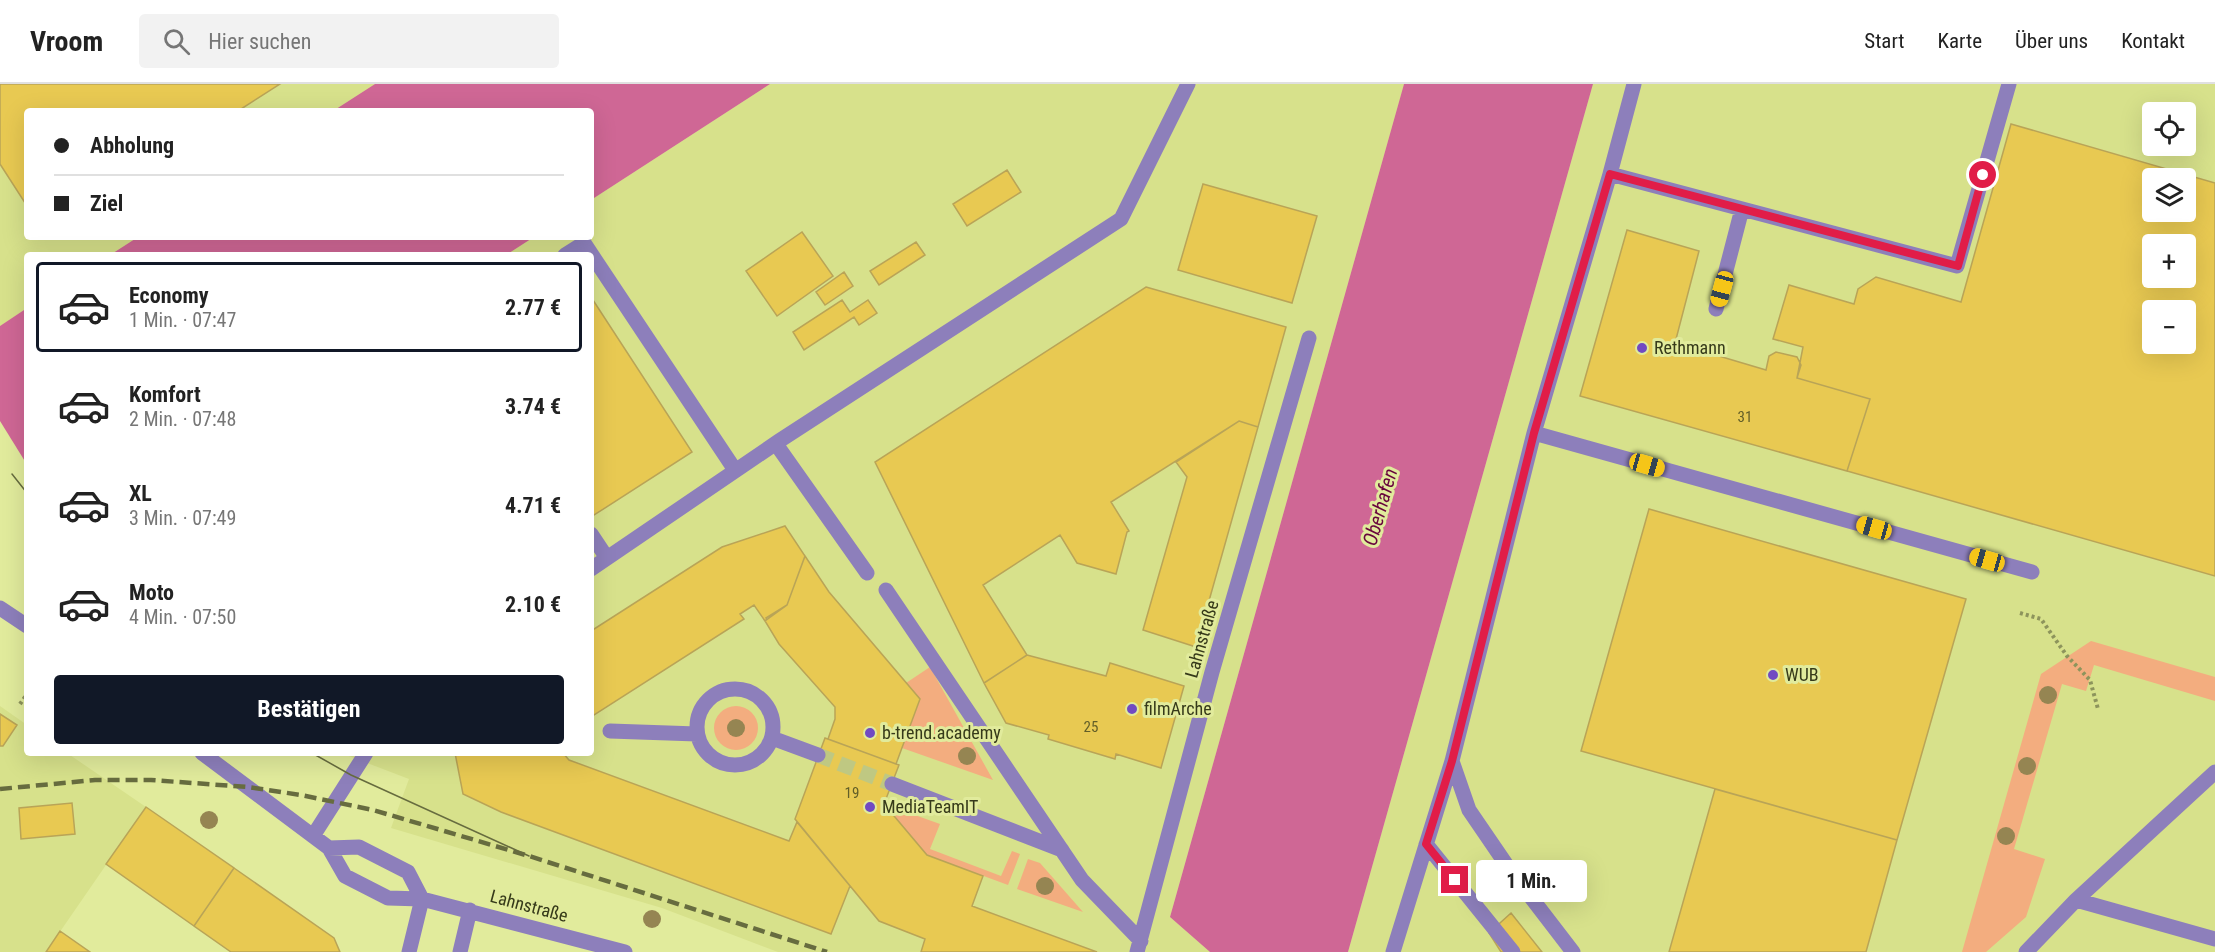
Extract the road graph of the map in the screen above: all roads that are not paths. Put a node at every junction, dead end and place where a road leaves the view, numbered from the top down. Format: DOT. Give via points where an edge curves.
graph roads {
  1 [pos="1188,84"];
  2 [pos="1634,84"];
  3 [pos="2009,84"];
  4 [pos="1610,174"];
  5 [pos="1742,209"];
  6 [pos="570,252"];
  7 [pos="590,252"];
  8 [pos="594,258"];
  9 [pos="1716,309"];
  10 [pos="1310,338"];
  11 [pos="1534,433"];
  12 [pos="776,444"];
  13 [pos="735,471"];
  14 [pos="594,538"];
  15 [pos="607,558"];
  16 [pos="594,567"];
  17 [pos="2032,572"];
  18 [pos="867,573"];
  19 [pos="886,590"];
  20 [pos="0,608"];
  21 [pos="24,624"];
  22 [pos="610,731"];
  23 [pos="698,734"];
  24 [pos="772,738"];
  25 [pos="818,755"];
  26 [pos="206,756"];
  27 [pos="364,756"];
  28 [pos="1452,761"];
  29 [pos="2215,772"];
  30 [pos="892,784"];
  31 [pos="313,836"];
  32 [pos="1426,844"];
  33 [pos="329,848"];
  34 [pos="1062,850"];
  35 [pos="422,898"];
  36 [pos="2076,900"];
  37 [pos="470,910"];
  38 [pos="2215,939"];
  39 [pos="1139,946"];
  40 [pos="410,952"];
  41 [pos="460,952"];
  42 [pos="625,952"];
  43 [pos="1393,952"];
  44 [pos="1513,952"];
  45 [pos="1574,952"];
  46 [pos="2026,952"];
  1 -- 12 [label="street" via="1121,219"];
  2 -- 4 [label="street"];
  3 -- 5 [label="street" via="1958,266"];
  4 -- 5 [label="street"];
  4 -- 11 [label="street"];
  5 -- 9 [label="street"];
  6 -- 7 [label="street" via="584,243"];
  8 -- 13 [label="street"];
  10 -- 39 [label="street, Lahnstraße" via="1212,672"];
  11 -- 17 [label="street"];
  11 -- 28 [label="street"];
  12 -- 13 [label="street"];
  12 -- 18 [label="street"];
  13 -- 15 [label="street"];
  14 -- 15 [label="street"];
  15 -- 16 [label="street"];
  19 -- 34 [label="street"];
  20 -- 21 [label="street"];
  22 -- 23 [label="street"];
  23 -- 24 [label="street" via="711,757 736,766 749,764 760,756"];
  23 -- 24 [label="street" via="700,715 710,699 735,689 748,691 768,708 773,721"];
  24 -- 25 [label="street"];
  26 -- 31 [label="street, Lahnstraße"];
  27 -- 31 [label="street"];
  28 -- 32 [label="street"];
  28 -- 45 [label="street" via="1469,810"];
  29 -- 36 [label="street"];
  30 -- 34 [label="street"];
  31 -- 33 [label="street, Lahnstraße"];
  32 -- 43 [label="street"];
  32 -- 44 [label="street"];
  33 -- 35 [label="street" via="359,847 408,872"];
  33 -- 35 [label="street, Lahnstraße" via="345,876 360,885 388,898"];
  34 -- 39 [label="street" via="1082,880"];
  35 -- 37 [label="street, Lahnstraße"];
  35 -- 40 [label="street"];
  36 -- 38 [label="street"];
  36 -- 46 [label="street"];
  37 -- 41 [label="street"];
  37 -- 42 [label="street, Lahnstraße"];
}
